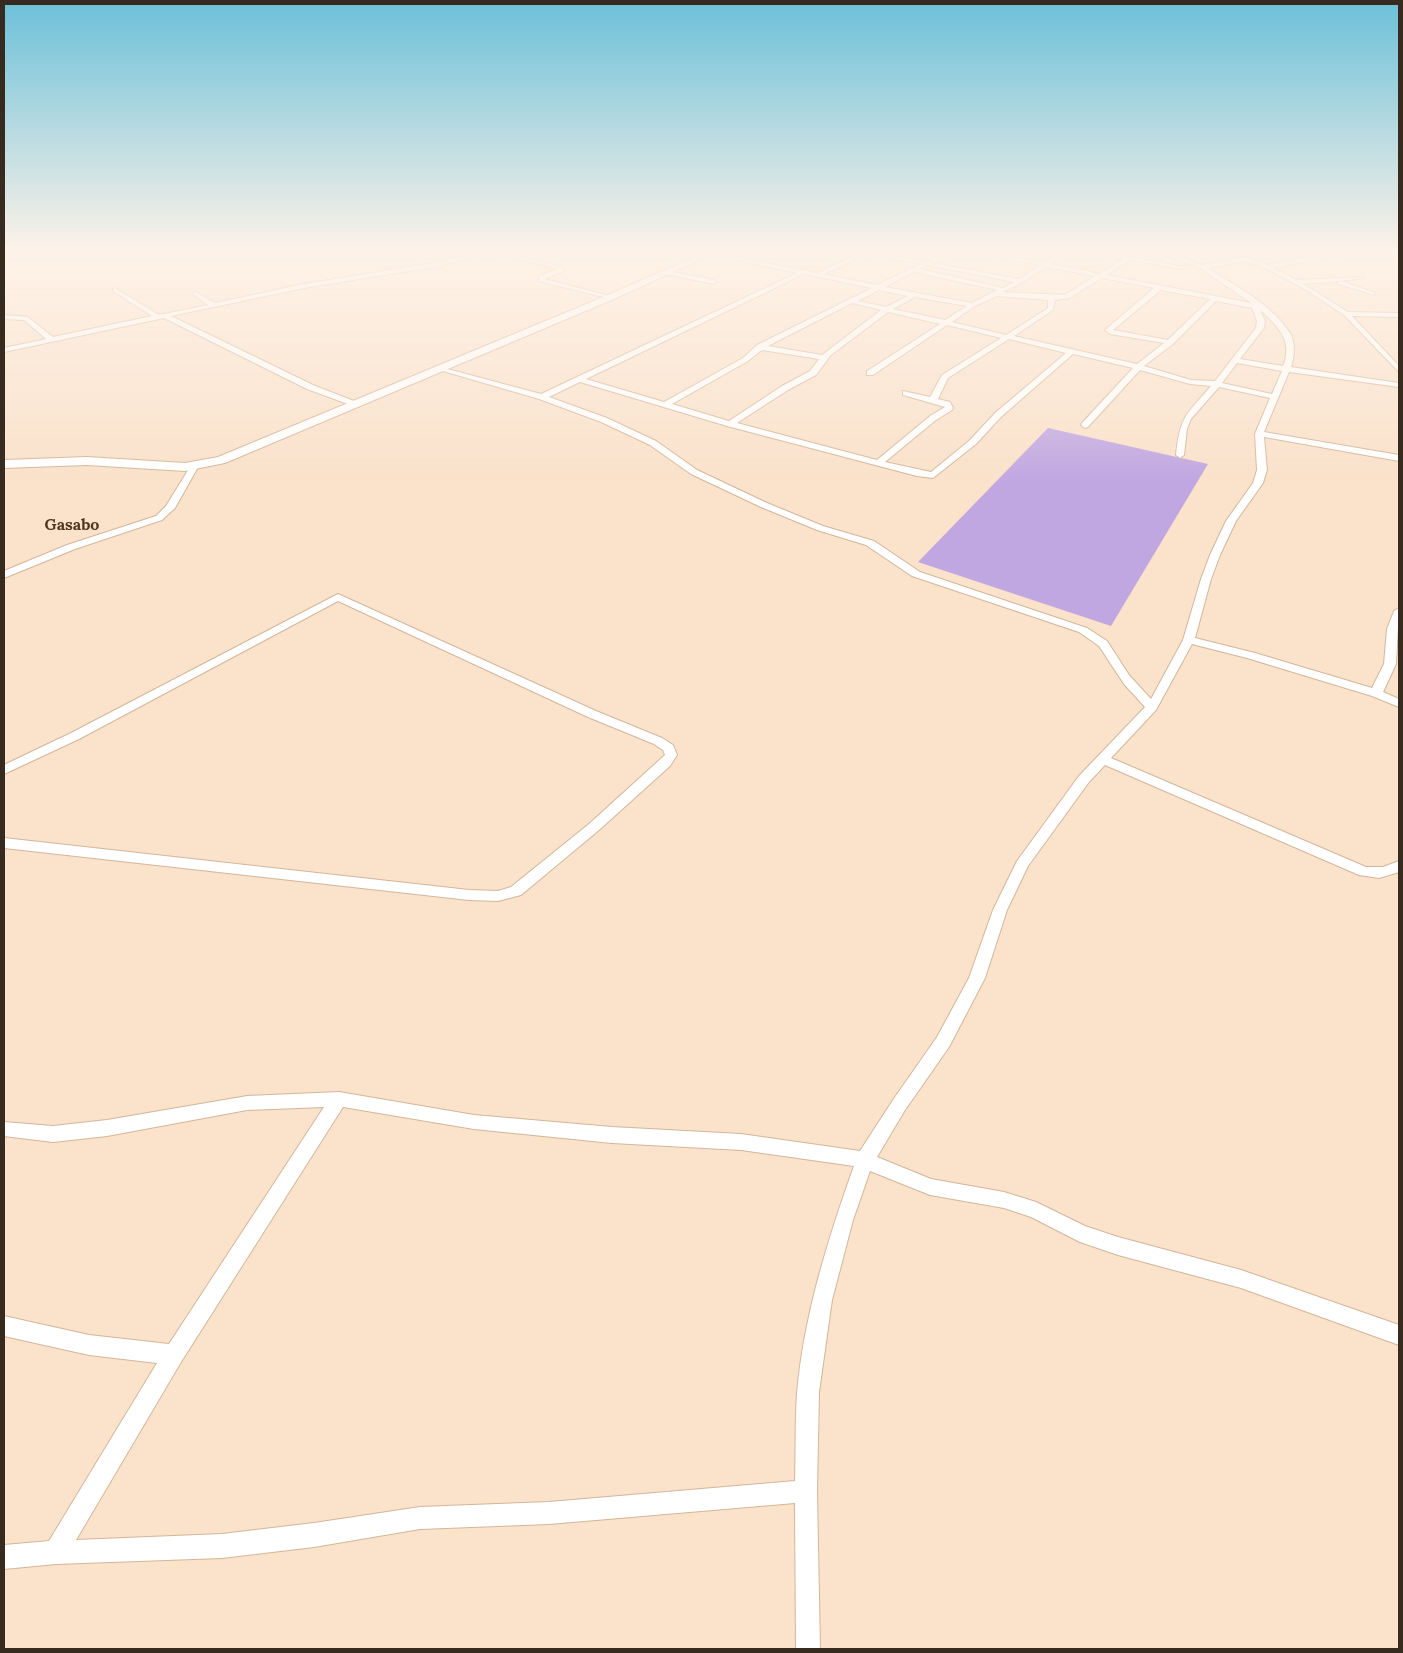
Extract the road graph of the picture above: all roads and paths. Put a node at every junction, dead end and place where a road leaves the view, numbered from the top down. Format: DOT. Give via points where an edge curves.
graph roads {
  1 [pos="37,327"];
  2 [pos="110,327"];
  3 [pos="183,327"];
  4 [pos="539,327"];
  5 [pos="688,327"];
  6 [pos="799,327"];
  7 [pos="864,327"];
  8 [pos="940,327"];
  9 [pos="964,327"];
  10 [pos="1023,327"];
  11 [pos="1112,327"];
  12 [pos="1185,327"];
  13 [pos="1260,327"];
  14 [pos="1280,327"];
  15 [pos="1358,327"];
  16 [pos="1008,337"];
  17 [pos="51,339"];
  18 [pos="1170,342"];
  19 [pos="760,347"];
  20 [pos="4,350"];
  21 [pos="1071,352"];
  22 [pos="824,358"];
  23 [pos="1236,360"];
  24 [pos="1138,367"];
  25 [pos="440,369"];
  26 [pos="1286,369"];
  27 [pos="1399,370"];
  28 [pos="870,373"];
  29 [pos="579,379"];
  30 [pos="1217,384"];
  31 [pos="1399,385"];
  32 [pos="906,393"];
  33 [pos="542,397"];
  34 [pos="1275,397"];
  35 [pos="933,400"];
  36 [pos="666,404"];
  37 [pos="356,405"];
  38 [pos="730,424"];
  39 [pos="1085,425"];
  40 [pos="1259,434"];
  41 [pos="1180,455"];
  42 [pos="1399,458"];
  43 [pos="879,463"];
  44 [pos="4,464"];
  45 [pos="194,467"];
  46 [pos="4,575"];
  47 [pos="1399,611"];
  48 [pos="1189,640"];
  49 [pos="1376,693"];
  50 [pos="1399,703"];
  51 [pos="1152,707"];
  52 [pos="1102,759"];
  53 [pos="4,770"];
  54 [pos="4,843"];
  55 [pos="1399,866"];
  56 [pos="339,1099"];
  57 [pos="4,1130"];
  58 [pos="865,1160"];
  59 [pos="4,1326"];
  60 [pos="1399,1335"];
  61 [pos="174,1355"];
  62 [pos="806,1491"];
  63 [pos="56,1552"];
  64 [pos="4,1558"];
  65 [pos="808,1649"];
  1 -- 17 [label="street"];
  2 -- 17 [label="street"];
  3 -- 37 [label="street"];
  4 -- 25 [label="main road"];
  5 -- 29 [label="street"];
  6 -- 19 [label="street"];
  7 -- 22 [label="street"];
  8 -- 28 [label="street"];
  9 -- 16 [label="street"];
  10 -- 16 [label="street"];
  11 -- 18 [label="street" via="1110,332"];
  12 -- 18 [label="street"];
  13 -- 23 [label="street"];
  14 -- 26 [label="street" via="1288,335 1291,357"];
  15 -- 27 [label="street"];
  16 -- 21 [label="street"];
  16 -- 35 [label="street" via="945,377"];
  17 -- 20 [label="street"];
  18 -- 24 [label="street"];
  19 -- 22 [label="street"];
  19 -- 36 [label="street" via="750,358"];
  21 -- 24 [label="street"];
  21 -- 43 [label="street" via="998,415 974,442 933,475"];
  22 -- 38 [label="street" via="813,373"];
  23 -- 26 [label="street"];
  23 -- 30 [label="street"];
  24 -- 30 [label="street" via="1190,382"];
  24 -- 39 [label="street"];
  25 -- 33 [label="street"];
  25 -- 37 [label="main road"];
  26 -- 31 [label="street"];
  26 -- 34 [label="street"];
  29 -- 33 [label="street"];
  29 -- 36 [label="street"];
  30 -- 34 [label="street"];
  30 -- 41 [label="street" via="1187,418"];
  32 -- 35 [label="street"];
  33 -- 51 [label="street" via="645,439 694,472 764,505 820,528 870,543 916,574 1096,636 1132,687"];
  34 -- 40 [label="street"];
  35 -- 43 [label="street" via="947,404 948,408"];
  36 -- 38 [label="street"];
  37 -- 45 [label="main road" via="221,460"];
  38 -- 43 [label="street"];
  40 -- 42 [label="street"];
  40 -- 48 [label="street" via="1262,470 1258,483 1231,521 1215,555"];
  44 -- 45 [label="main road" via="87,461"];
  45 -- 46 [label="street" via="170,508 159,518 71,547"];
  47 -- 49 [label="street" via="1393,629 1390,664"];
  48 -- 49 [label="street"];
  48 -- 51 [label="street"];
  49 -- 50 [label="street"];
  51 -- 52 [label="street"];
  52 -- 55 [label="street" via="1364,872 1378,874"];
  52 -- 58 [label="street" via="1022,864 1000,910 977,978 947,1034"];
  53 -- 54 [label="street" via="338,597 658,741 669,748 671,755 594,827 516,891 498,896"];
  56 -- 57 [label="street" via="247,1103 107,1128 52,1134"];
  56 -- 58 [label="street" via="474,1122 612,1135 741,1142"];
  56 -- 61 [label="street"];
  58 -- 60 [label="street" via="930,1186 1004,1200 1036,1210 1080,1233 1241,1279"];
  58 -- 62 [label="street" via="822,1300 808,1392"];
  59 -- 61 [label="street" via="89,1345"];
  61 -- 63 [label="street"];
  62 -- 63 [label="street" via="549,1513 420,1518 222,1546"];
  62 -- 65 [label="street"];
  63 -- 64 [label="street"];
}
